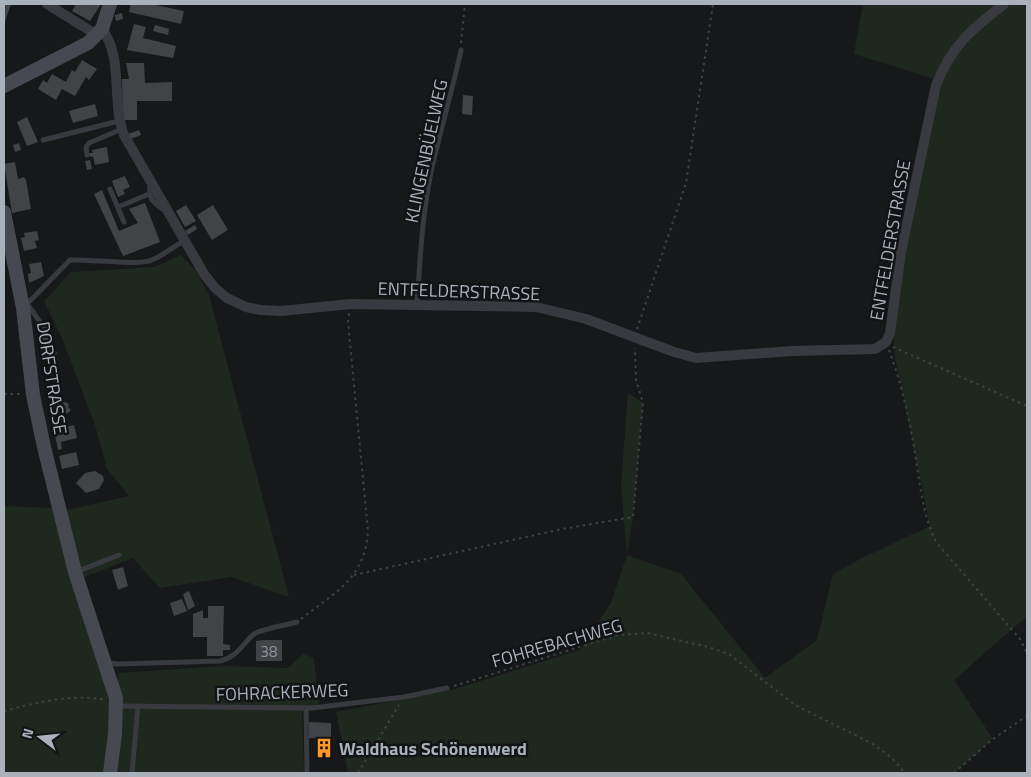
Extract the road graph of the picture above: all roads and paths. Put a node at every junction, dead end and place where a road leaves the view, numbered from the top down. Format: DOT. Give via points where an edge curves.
graph roads {
  1 [pos="47,4"];
  2 [pos="110,4"];
  3 [pos="465,4"];
  4 [pos="713,4"];
  5 [pos="1004,4"];
  6 [pos="100,32"];
  7 [pos="461,50"];
  8 [pos="4,86"];
  9 [pos="120,125"];
  10 [pos="43,140"];
  11 [pos="87,155"];
  12 [pos="150,180"];
  13 [pos="110,189"];
  14 [pos="149,194"];
  15 [pos="118,207"];
  16 [pos="4,212"];
  17 [pos="170,213"];
  18 [pos="124,222"];
  19 [pos="186,240"];
  20 [pos="417,304"];
  21 [pos="25,306"];
  22 [pos="348,322"];
  23 [pos="45,329"];
  24 [pos="634,337"];
  25 [pos="886,342"];
  26 [pos="636,356"];
  27 [pos="4,394"];
  28 [pos="33,395"];
  29 [pos="1027,406"];
  30 [pos="119,555"];
  31 [pos="76,572"];
  32 [pos="354,575"];
  33 [pos="297,622"];
  34 [pos="1027,653"];
  35 [pos="105,662"];
  36 [pos="447,688"];
  37 [pos="404,697"];
  38 [pos="117,704"];
  39 [pos="138,706"];
  40 [pos="306,708"];
  41 [pos="4,710"];
  42 [pos="1027,716"];
  43 [pos="110,773"];
  44 [pos="132,773"];
  45 [pos="307,773"];
  46 [pos="358,773"];
  47 [pos="905,773"];
  48 [pos="954,773"];
  1 -- 6 [label="street"];
  2 -- 6 [label="street"];
  3 -- 7 [label="path"];
  4 -- 24 [label="path" via="686,183"];
  5 -- 25 [label="street, ENTFELDERSTRASSE" via="959,42 944,63 936,85 900,252 890,333"];
  6 -- 8 [label="street" via="80,49"];
  6 -- 9 [label="street, ENTFELDERSTRASSE" via="113,46"];
  7 -- 20 [label="lane, KLINGENBÜELWEG" via="443,117 424,211"];
  9 -- 10 [label="lane"];
  9 -- 11 [label="lane" via="89,143"];
  9 -- 12 [label="street, ENTFELDERSTRASSE"];
  12 -- 14 [label="lane"];
  12 -- 17 [label="street, ENTFELDERSTRASSE"];
  13 -- 15 [label="lane"];
  14 -- 15 [label="lane"];
  14 -- 17 [label="lane" via="153,203"];
  15 -- 18 [label="lane"];
  16 -- 21 [label="street, DORFSTRASSE"];
  17 -- 19 [label="street, ENTFELDERSTRASSE"];
  19 -- 20 [label="street, ENTFELDERSTRASSE" via="215,288 246,307 281,312 350,304"];
  19 -- 21 [label="lane" via="153,260 141,263 70,260"];
  20 -- 24 [label="street, ENTFELDERSTRASSE" via="536,307 586,318"];
  21 -- 23 [label="lane"];
  21 -- 28 [label="street, DORFSTRASSE"];
  22 -- 32 [label="path" via="368,531 364,556"];
  24 -- 25 [label="street, ENTFELDERSTRASSE" via="696,358 874,349"];
  25 -- 29 [label="path"];
  25 -- 34 [label="path" via="912,434 931,531 936,542 1020,640"];
  26 -- 32 [label="path" via="636,380 643,403 633,517 562,528"];
  27 -- 28 [label="path"];
  28 -- 31 [label="street, DORFSTRASSE"];
  30 -- 31 [label="lane"];
  31 -- 35 [label="street, DORFSTRASSE"];
  32 -- 33 [label="path"];
  33 -- 35 [label="lane" via="255,633 242,649 229,659 220,661"];
  35 -- 38 [label="street, DORFSTRASSE"];
  36 -- 37 [label="lane, FOHRACKERWEG"];
  36 -- 47 [label="path, FOHREBACHWEG" via="618,635 648,633 729,654 795,704 873,744"];
  37 -- 40 [label="lane, FOHRACKERWEG"];
  37 -- 46 [label="path"];
  38 -- 39 [label="lane, FOHRACKERWEG"];
  38 -- 41 [label="path" via="95,698 39,702"];
  38 -- 43 [label="street"];
  39 -- 40 [label="lane, FOHRACKERWEG"];
  39 -- 44 [label="lane"];
  40 -- 45 [label="lane"];
  42 -- 48 [label="path"];
}
